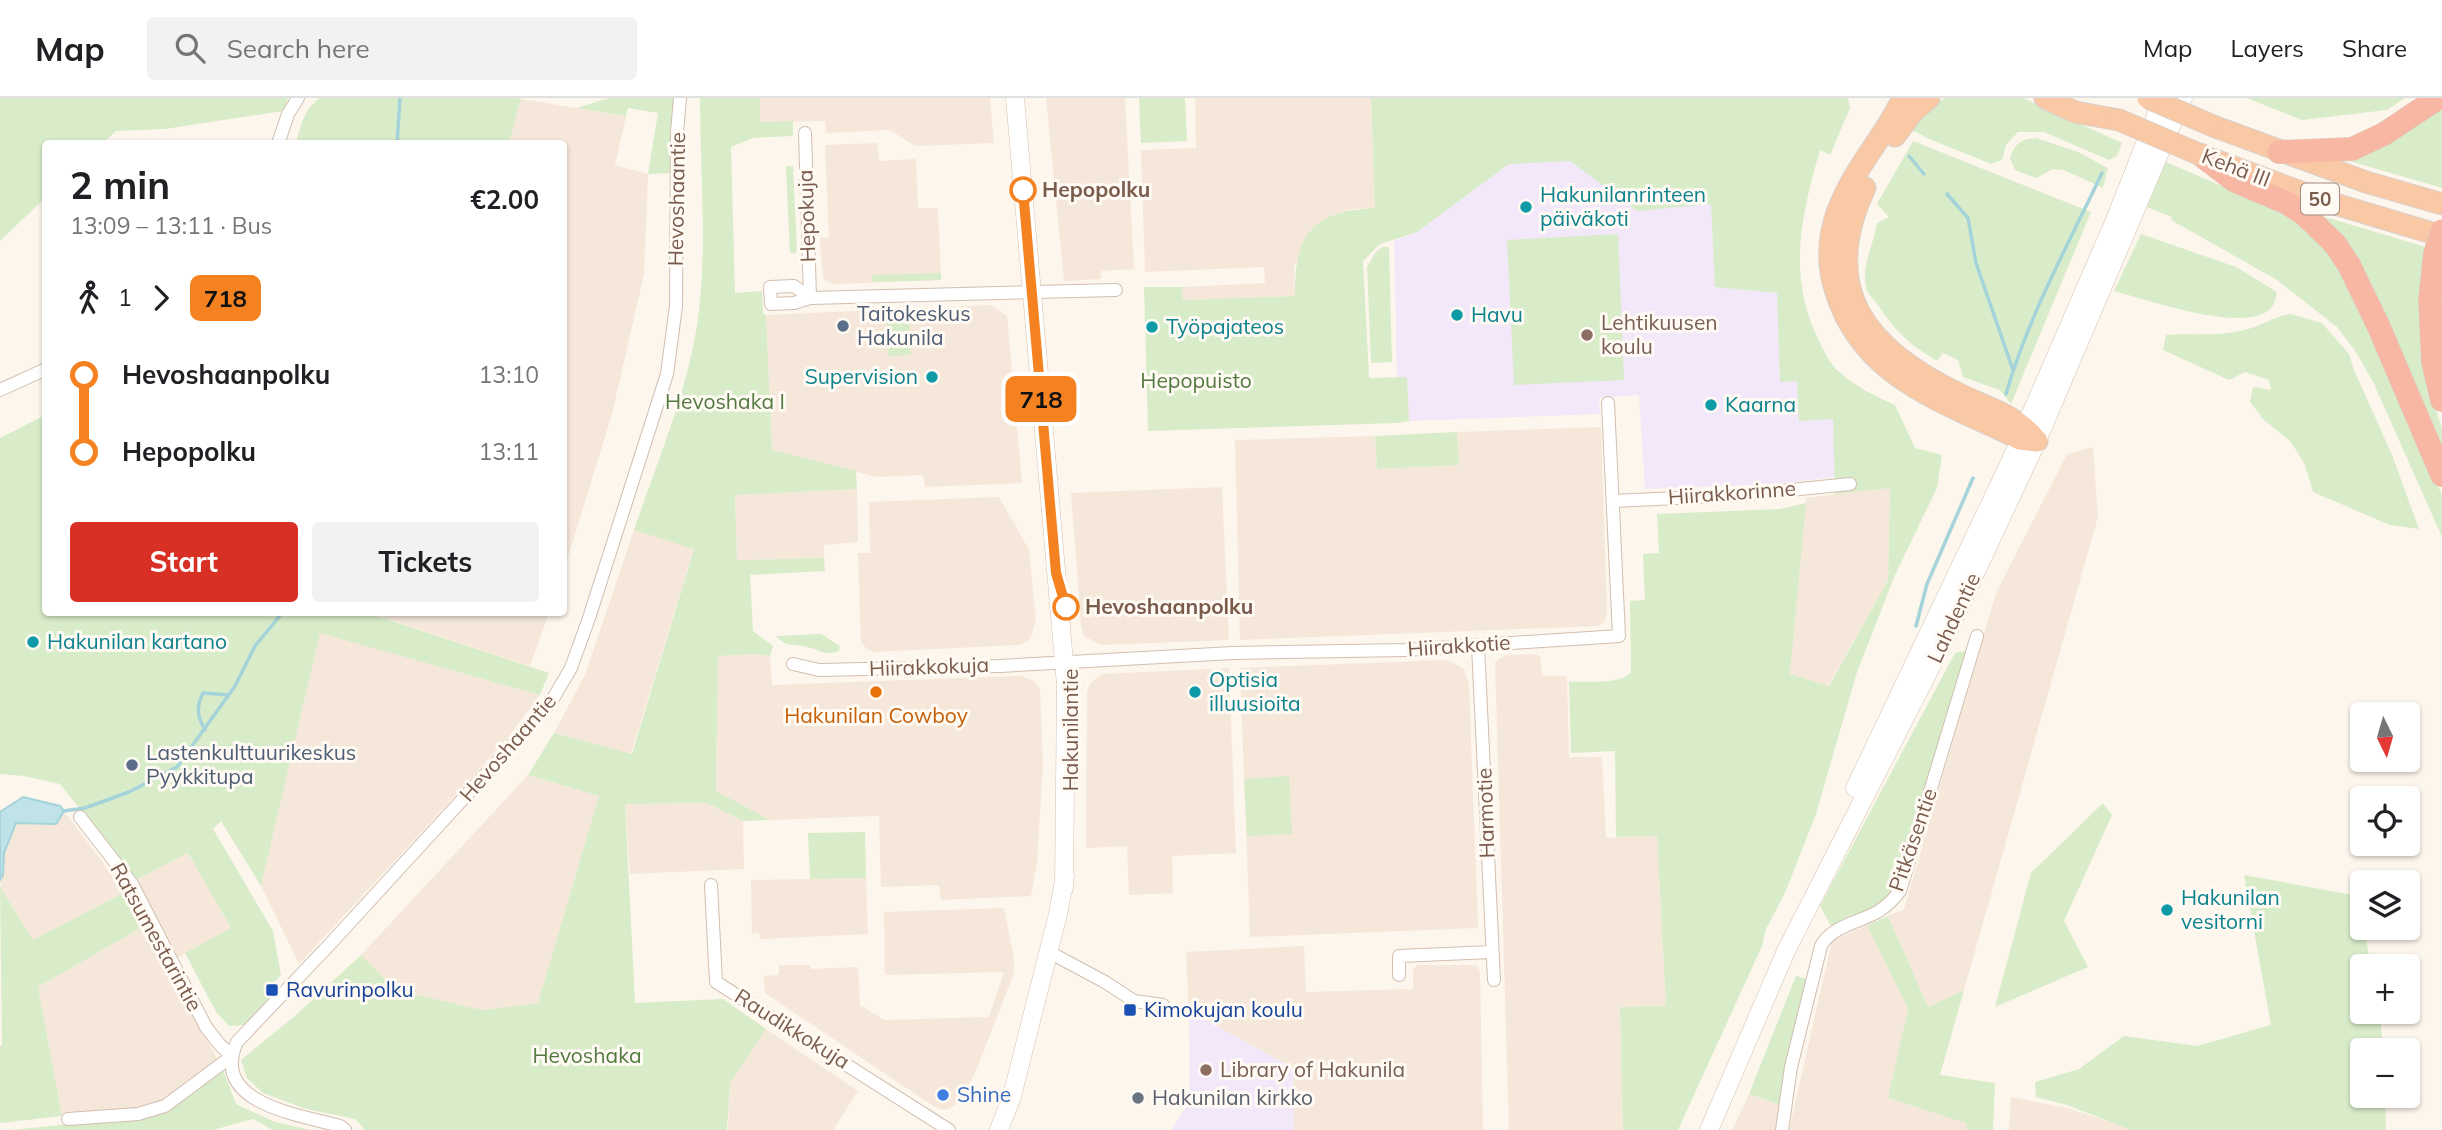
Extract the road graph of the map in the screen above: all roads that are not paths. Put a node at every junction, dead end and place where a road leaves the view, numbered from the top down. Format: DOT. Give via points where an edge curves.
graph roads {
  1 [pos="298,98"];
  2 [pos="680,98"];
  3 [pos="1015,98"];
  4 [pos="1903,98"];
  5 [pos="1929,98"];
  6 [pos="2045,98"];
  7 [pos="2075,98"];
  8 [pos="2148,98"];
  9 [pos="2163,98"];
  10 [pos="2183,98"];
  11 [pos="2438,98"];
  12 [pos="2119,120"];
  13 [pos="805,133"];
  14 [pos="279,140"];
  15 [pos="2279,152"];
  16 [pos="2201,155"];
  17 [pos="2442,204"];
  18 [pos="2442,231"];
  19 [pos="2442,236"];
  20 [pos="1116,290"];
  21 [pos="1033,292"];
  22 [pos="42,371"];
  23 [pos="0,390"];
  24 [pos="2442,400"];
  25 [pos="1608,403"];
  26 [pos="2027,436"];
  27 [pos="2442,475"];
  28 [pos="1850,484"];
  29 [pos="1614,501"];
  30 [pos="1977,636"];
  31 [pos="1478,646"];
  32 [pos="1068,662"];
  33 [pos="793,664"];
  34 [pos="80,817"];
  35 [pos="711,885"];
  36 [pos="1048,951"];
  37 [pos="1492,952"];
  38 [pos="1399,975"];
  39 [pos="1494,980"];
  40 [pos="1163,1005"];
  41 [pos="232,1056"];
  42 [pos="68,1119"];
  43 [pos="345,1130"];
  44 [pos="949,1130"];
  45 [pos="988,1130"];
  46 [pos="999,1130"];
  47 [pos="1696,1130"];
  48 [pos="1709,1130"];
  49 [pos="1782,1130"];
  1 -- 14 [label="street"];
  2 -- 41 [label="street, Hevoshaantie" via="676,306 667,374 571,668 542,712 237,1042"];
  3 -- 21 [label="main road, Hakunilantie"];
  4 -- 26 [label="highway" via="1856,172 1838,211 1829,256 1840,305 1850,328 1872,356 1908,384"];
  5 -- 26 [label="highway" via="1893,139 1853,214 1844,257 1847,282 1863,320 1885,345 1916,371 2010,416"];
  6 -- 12 [label="highway" via="2075,112"];
  7 -- 12 [label="highway, Kehä III / 50"];
  8 -- 15 [label="highway, Kehä III / 50, bridge"];
  9 -- 26 [label="main road, Lahdentie"];
  10 -- 26 [label="main road, Lahdentie"];
  11 -- 15 [label="highway" via="2352,149"];
  12 -- 16 [label="highway, Kehä III / 50, bridge"];
  13 -- 21 [label="street, Hepokuja" via="810,298"];
  15 -- 17 [label="highway, Kehä III / 50"];
  16 -- 19 [label="highway, Kehä III / 50" via="2325,201"];
  16 -- 27 [label="highway" via="2235,181 2304,214 2335,244 2378,325"];
  18 -- 24 [label="highway, bridge" via="2430,300 2433,362"];
  20 -- 21 [label="street, Hepokuja"];
  21 -- 32 [label="main road, Hakunilantie" via="1056,573"];
  22 -- 23 [label="street"];
  25 -- 29 [label="street, Hiirakkotie"];
  26 -- 47 [label="main road, Lahdentie" via="1785,935"];
  26 -- 48 [label="main road, Lahdentie" via="1939,651 1786,951"];
  28 -- 29 [label="street, Hiirakkorinne"];
  29 -- 31 [label="street, Hiirakkotie" via="1619,636"];
  30 -- 49 [label="street, Pitkäsentie" via="1900,891 1878,912 1825,937 1821,946 1791,1067"];
  31 -- 32 [label="street, Hiirakkotie"];
  31 -- 37 [label="street, Harmotie"];
  32 -- 33 [label="street, Hiirakkokuja" via="831,670"];
  32 -- 36 [label="main road, Hakunilantie" via="1064,888"];
  34 -- 41 [label="street, Ratsumestarintie" via="128,879 206,1027"];
  35 -- 44 [label="street, Raudikkokuja" via="716,982"];
  36 -- 40 [label="street" via="1134,1001"];
  36 -- 45 [label="main road, Hakunilantie"];
  36 -- 46 [label="main road, Hakunilantie" via="1012,1096"];
  37 -- 38 [label="street" via="1399,956"];
  37 -- 39 [label="street, Harmotie"];
  41 -- 42 [label="street, Hevoshaantie" via="165,1106 138,1114"];
  41 -- 43 [label="street" via="234,1077 256,1099"];
}
